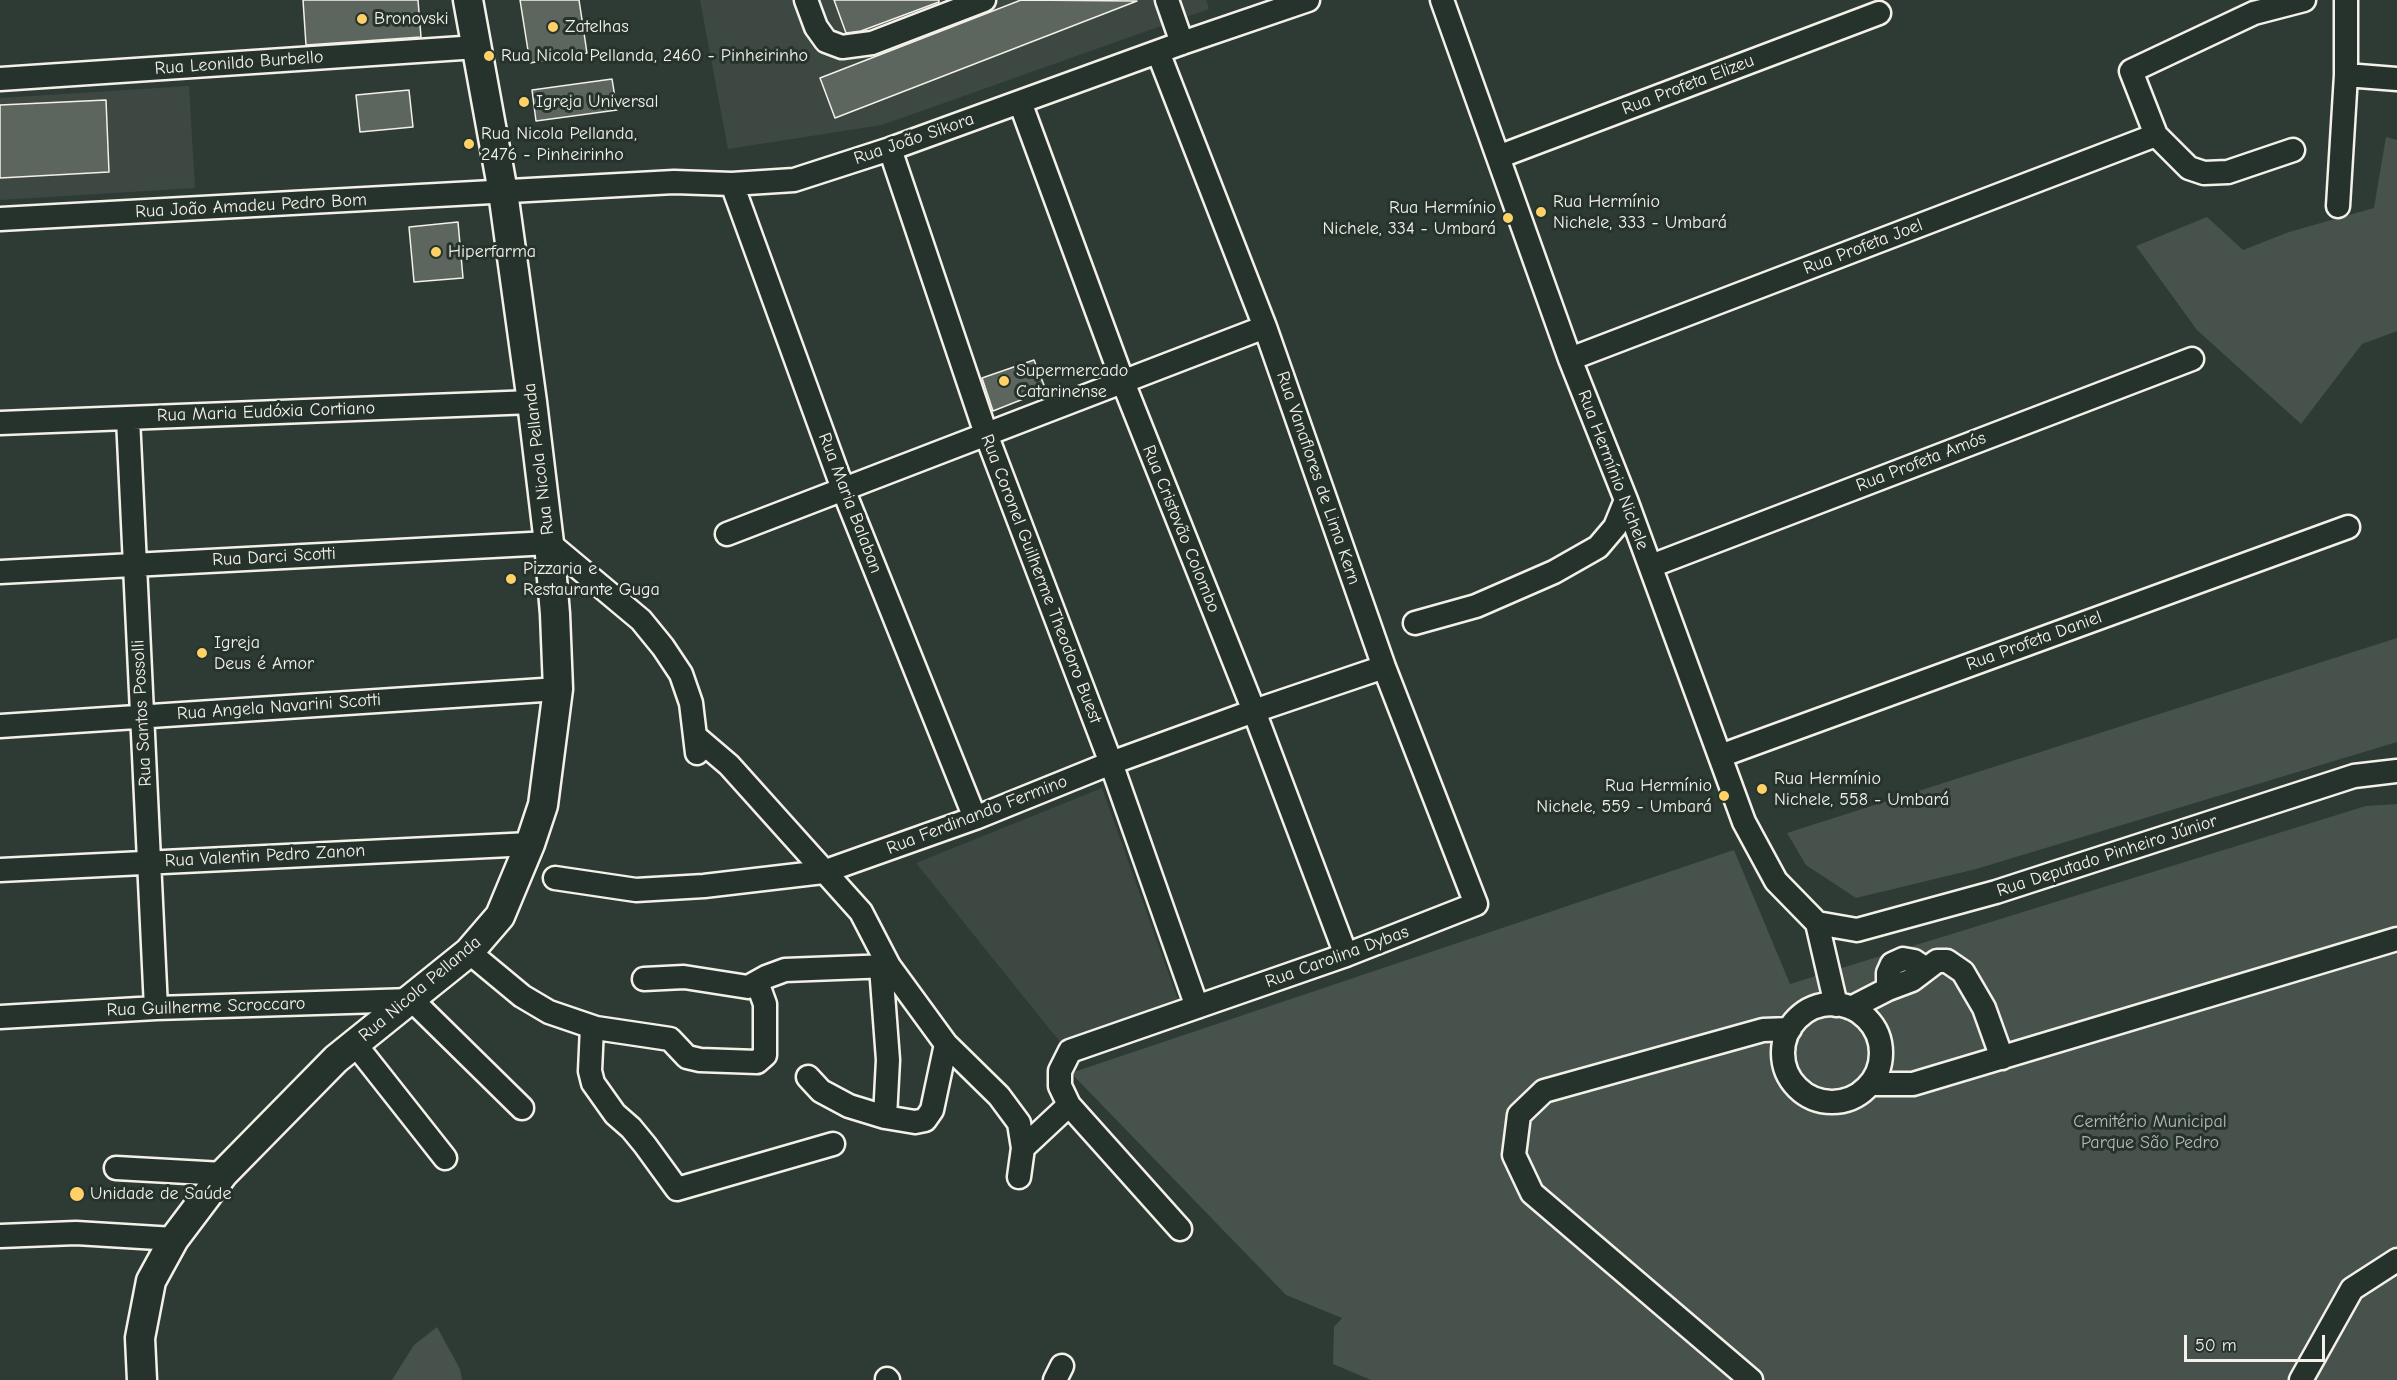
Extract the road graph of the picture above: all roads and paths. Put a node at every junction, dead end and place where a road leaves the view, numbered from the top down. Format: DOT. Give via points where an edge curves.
graph roads {
  1 [pos="468,0"];
  2 [pos="806,0"];
  3 [pos="984,0"];
  4 [pos="1167,0"];
  5 [pos="1308,0"];
  6 [pos="1442,0"];
  7 [pos="2304,0"];
  8 [pos="2346,0"];
  9 [pos="1879,13"];
  10 [pos="1182,43"];
  11 [pos="477,47"];
  12 [pos="1158,52"];
  13 [pos="2346,75"];
  14 [pos="2397,79"];
  15 [pos="0,80"];
  16 [pos="1020,102"];
  17 [pos="2156,135"];
  18 [pos="890,149"];
  19 [pos="2293,150"];
  20 [pos="1498,158"];
  21 [pos="732,184"];
  22 [pos="503,192"];
  23 [pos="2338,206"];
  24 [pos="0,219"];
  25 [pos="1265,327"];
  26 [pos="1570,359"];
  27 [pos="2192,359"];
  28 [pos="1123,382"];
  29 [pos="532,402"];
  30 [pos="128,418"];
  31 [pos="0,423"];
  32 [pos="986,434"];
  33 [pos="843,489"];
  34 [pos="1626,500"];
  35 [pos="2348,527"];
  36 [pos="727,534"];
  37 [pos="549,543"];
  38 [pos="135,564"];
  39 [pos="1651,566"];
  40 [pos="0,572"];
  41 [pos="1415,623"];
  42 [pos="1384,667"];
  43 [pos="558,689"];
  44 [pos="1254,711"];
  45 [pos="142,716"];
  46 [pos="0,726"];
  47 [pos="1720,756"];
  48 [pos="1111,763"];
  49 [pos="2397,771"];
  50 [pos="975,818"];
  51 [pos="530,844"];
  52 [pos="149,862"];
  53 [pos="0,870"];
  54 [pos="823,872"];
  55 [pos="555,878"];
  56 [pos="1476,904"];
  57 [pos="1817,923"];
  58 [pos="2397,939"];
  59 [pos="469,952"];
  60 [pos="1346,955"];
  61 [pos="885,966"];
  62 [pos="644,978"];
  63 [pos="757,982"];
  64 [pos="412,1000"];
  65 [pos="1844,1006"];
  66 [pos="1197,1007"];
  67 [pos="156,1008"];
  68 [pos="0,1017"];
  69 [pos="592,1027"];
  70 [pos="1790,1029"];
  71 [pos="355,1044"];
  72 [pos="946,1044"];
  73 [pos="2001,1058"];
  74 [pos="808,1077"];
  75 [pos="1871,1084"];
  76 [pos="1069,1105"];
  77 [pos="522,1108"];
  78 [pos="885,1117"];
  79 [pos="833,1144"];
  80 [pos="1023,1148"];
  81 [pos="445,1158"];
  82 [pos="116,1168"];
  83 [pos="223,1174"];
  84 [pos="1019,1177"];
  85 [pos="1180,1229"];
  86 [pos="0,1236"];
  87 [pos="174,1239"];
  88 [pos="2397,1260"];
  89 [pos="142,1380"];
  90 [pos="1750,1380"];
  91 [pos="2301,1380"];
  1 -- 11 [label="main road, Rua Nicola Pellanda"];
  2 -- 3 [label="street" via="826,41 842,47 872,43"];
  4 -- 10 [label="street"];
  5 -- 10 [label="street, Rua João Sikora"];
  6 -- 20 [label="street, Rua Hermínio Nichele"];
  7 -- 17 [label="street" via="2254,13 2131,71"];
  8 -- 13 [label="street"];
  9 -- 20 [label="street, Rua Profeta Elizeu"];
  10 -- 12 [label="street, Rua João Sikora"];
  11 -- 15 [label="street, Rua Leonildo Burbello"];
  11 -- 22 [label="main road, Rua Nicola Pellanda"];
  12 -- 16 [label="street, Rua João Sikora"];
  12 -- 25 [label="street, Rua Vanaflores de Lima Kern"];
  13 -- 14 [label="street"];
  13 -- 23 [label="street"];
  16 -- 18 [label="street, Rua João Sikora"];
  16 -- 28 [label="street, Rua Cristovão Colombo"];
  17 -- 19 [label="street" via="2189,168 2204,173 2228,172"];
  17 -- 26 [label="street, Rua Profeta Joel"];
  18 -- 21 [label="street, Rua João Sikora" via="794,180"];
  18 -- 32 [label="street, Rua Coronel Guilherme Theodoro Buest"];
  20 -- 26 [label="street, Rua Hermínio Nichele"];
  21 -- 22 [label="street, Rua João Sikora" via="674,182"];
  21 -- 33 [label="street, Rua Maria Balaban"];
  22 -- 24 [label="street, Rua João Amadeu Pedro Bom"];
  22 -- 29 [label="main road, Rua Nicola Pellanda"];
  25 -- 28 [label="street"];
  25 -- 42 [label="street, Rua Vanaflores de Lima Kern"];
  26 -- 34 [label="street, Rua Hermínio Nichele"];
  27 -- 39 [label="street, Rua Profeta Amós"];
  28 -- 32 [label="street"];
  28 -- 44 [label="street, Rua Cristovão Colombo"];
  29 -- 30 [label="street, Rua Maria Eudóxia Cortiano"];
  29 -- 37 [label="main road, Rua Nicola Pellanda"];
  30 -- 31 [label="street, Rua Maria Eudóxia Cortiano"];
  30 -- 38 [label="street, Rua Santos Possolli"];
  32 -- 33 [label="street"];
  32 -- 48 [label="street, Rua Coronel Guilherme Theodoro Buest"];
  33 -- 36 [label="street"];
  33 -- 50 [label="street, Rua Maria Balaban"];
  34 -- 39 [label="street, Rua Hermínio Nichele"];
  34 -- 41 [label="street" via="1615,527 1598,548 1476,606"];
  35 -- 47 [label="street, Rua Profeta Daniel"];
  37 -- 38 [label="street, Rua Darci Scotti"];
  37 -- 43 [label="main road, Rua Nicola Pellanda"];
  37 -- 54 [label="street" via="641,620 681,674 691,704 696,744 729,765"];
  38 -- 40 [label="street, Rua Darci Scotti"];
  38 -- 45 [label="street, Rua Santos Possolli"];
  39 -- 47 [label="street, Rua Hermínio Nichele"];
  42 -- 44 [label="street, Rua Ferdinando Fermino"];
  42 -- 56 [label="street, Rua Vanaflores de Lima Kern"];
  43 -- 45 [label="street, Rua Angela Navarini Scotti"];
  43 -- 51 [label="main road, Rua Nicola Pellanda" via="543,805"];
  44 -- 48 [label="street, Rua Ferdinando Fermino"];
  44 -- 60 [label="street, Rua Cristovão Colombo"];
  45 -- 46 [label="street, Rua Angela Navarini Scotti"];
  45 -- 52 [label="street, Rua Santos Possolli"];
  47 -- 57 [label="street, Rua Hermínio Nichele" via="1744,822 1776,880"];
  48 -- 50 [label="street, Rua Ferdinando Fermino"];
  48 -- 66 [label="street, Rua Coronel Guilherme Theodoro Buest"];
  49 -- 57 [label="street, Rua Deputado Pinheiro Júnior" via="2354,776 1996,892 1857,930"];
  50 -- 54 [label="street, Rua Ferdinando Fermino"];
  51 -- 52 [label="street, Rua Valentin Pedro Zanon"];
  51 -- 59 [label="main road, Rua Nicola Pellanda" via="500,916"];
  52 -- 53 [label="street, Rua Valentin Pedro Zanon"];
  52 -- 67 [label="street, Rua Santos Possolli"];
  54 -- 55 [label="street, Rua Ferdinando Fermino" via="636,890"];
  54 -- 61 [label="street" via="861,912"];
  56 -- 60 [label="street, Rua Carolina Dybas"];
  57 -- 65 [label="street"];
  58 -- 73 [label="street"];
  59 -- 64 [label="main road, Rua Nicola Pellanda"];
  59 -- 69 [label="street" via="522,996 549,1012"];
  60 -- 66 [label="street, Rua Carolina Dybas"];
  61 -- 63 [label="street" via="785,970"];
  61 -- 72 [label="street"];
  61 -- 78 [label="street"];
  62 -- 63 [label="street" via="684,977 748,987"];
  63 -- 69 [label="street" via="765,1004 765,1055 757,1062 700,1060 687,1057 670,1040"];
  64 -- 67 [label="street, Rua Guilherme Scroccaro"];
  64 -- 71 [label="main road, Rua Nicola Pellanda"];
  64 -- 77 [label="street"];
  65 -- 70 [label="street" via="1823,1005 1810,1010"];
  65 -- 73 [label="street" via="1888,988 1892,964 1903,959 1926,969 1937,961 1947,961 1963,972 1984,1008"];
  65 -- 75 [label="street" via="1867,1020 1880,1041 1880,1063"];
  66 -- 76 [label="street, Rua Carolina Dybas" via="1070,1051 1060,1071 1060,1086"];
  67 -- 68 [label="street, Rua Guilherme Scroccaro"];
  69 -- 79 [label="street" via="593,1083 677,1189"];
  70 -- 75 [label="street" via="1784,1044 1789,1076 1812,1098 1844,1101"];
  70 -- 90 [label="street" via="1763,1030 1544,1091 1519,1115 1514,1155 1532,1193"];
  71 -- 81 [label="street"];
  71 -- 83 [label="main road, Rua Nicola Pellanda"];
  72 -- 78 [label="street" via="932,1110 925,1120"];
  72 -- 80 [label="street" via="999,1096 1019,1123"];
  73 -- 75 [label="street" via="1913,1084"];
  74 -- 78 [label="street" via="821,1091 849,1106"];
  76 -- 80 [label="street"];
  76 -- 85 [label="street"];
  80 -- 84 [label="street"];
  82 -- 83 [label="street"];
  83 -- 87 [label="main road, Rua Nicola Pellanda"];
  86 -- 87 [label="street" via="76,1233"];
  87 -- 89 [label="main road, Rua Nicola Pellanda" via="151,1281 140,1338"];
  88 -- 91 [label="street" via="2352,1289"];
}
